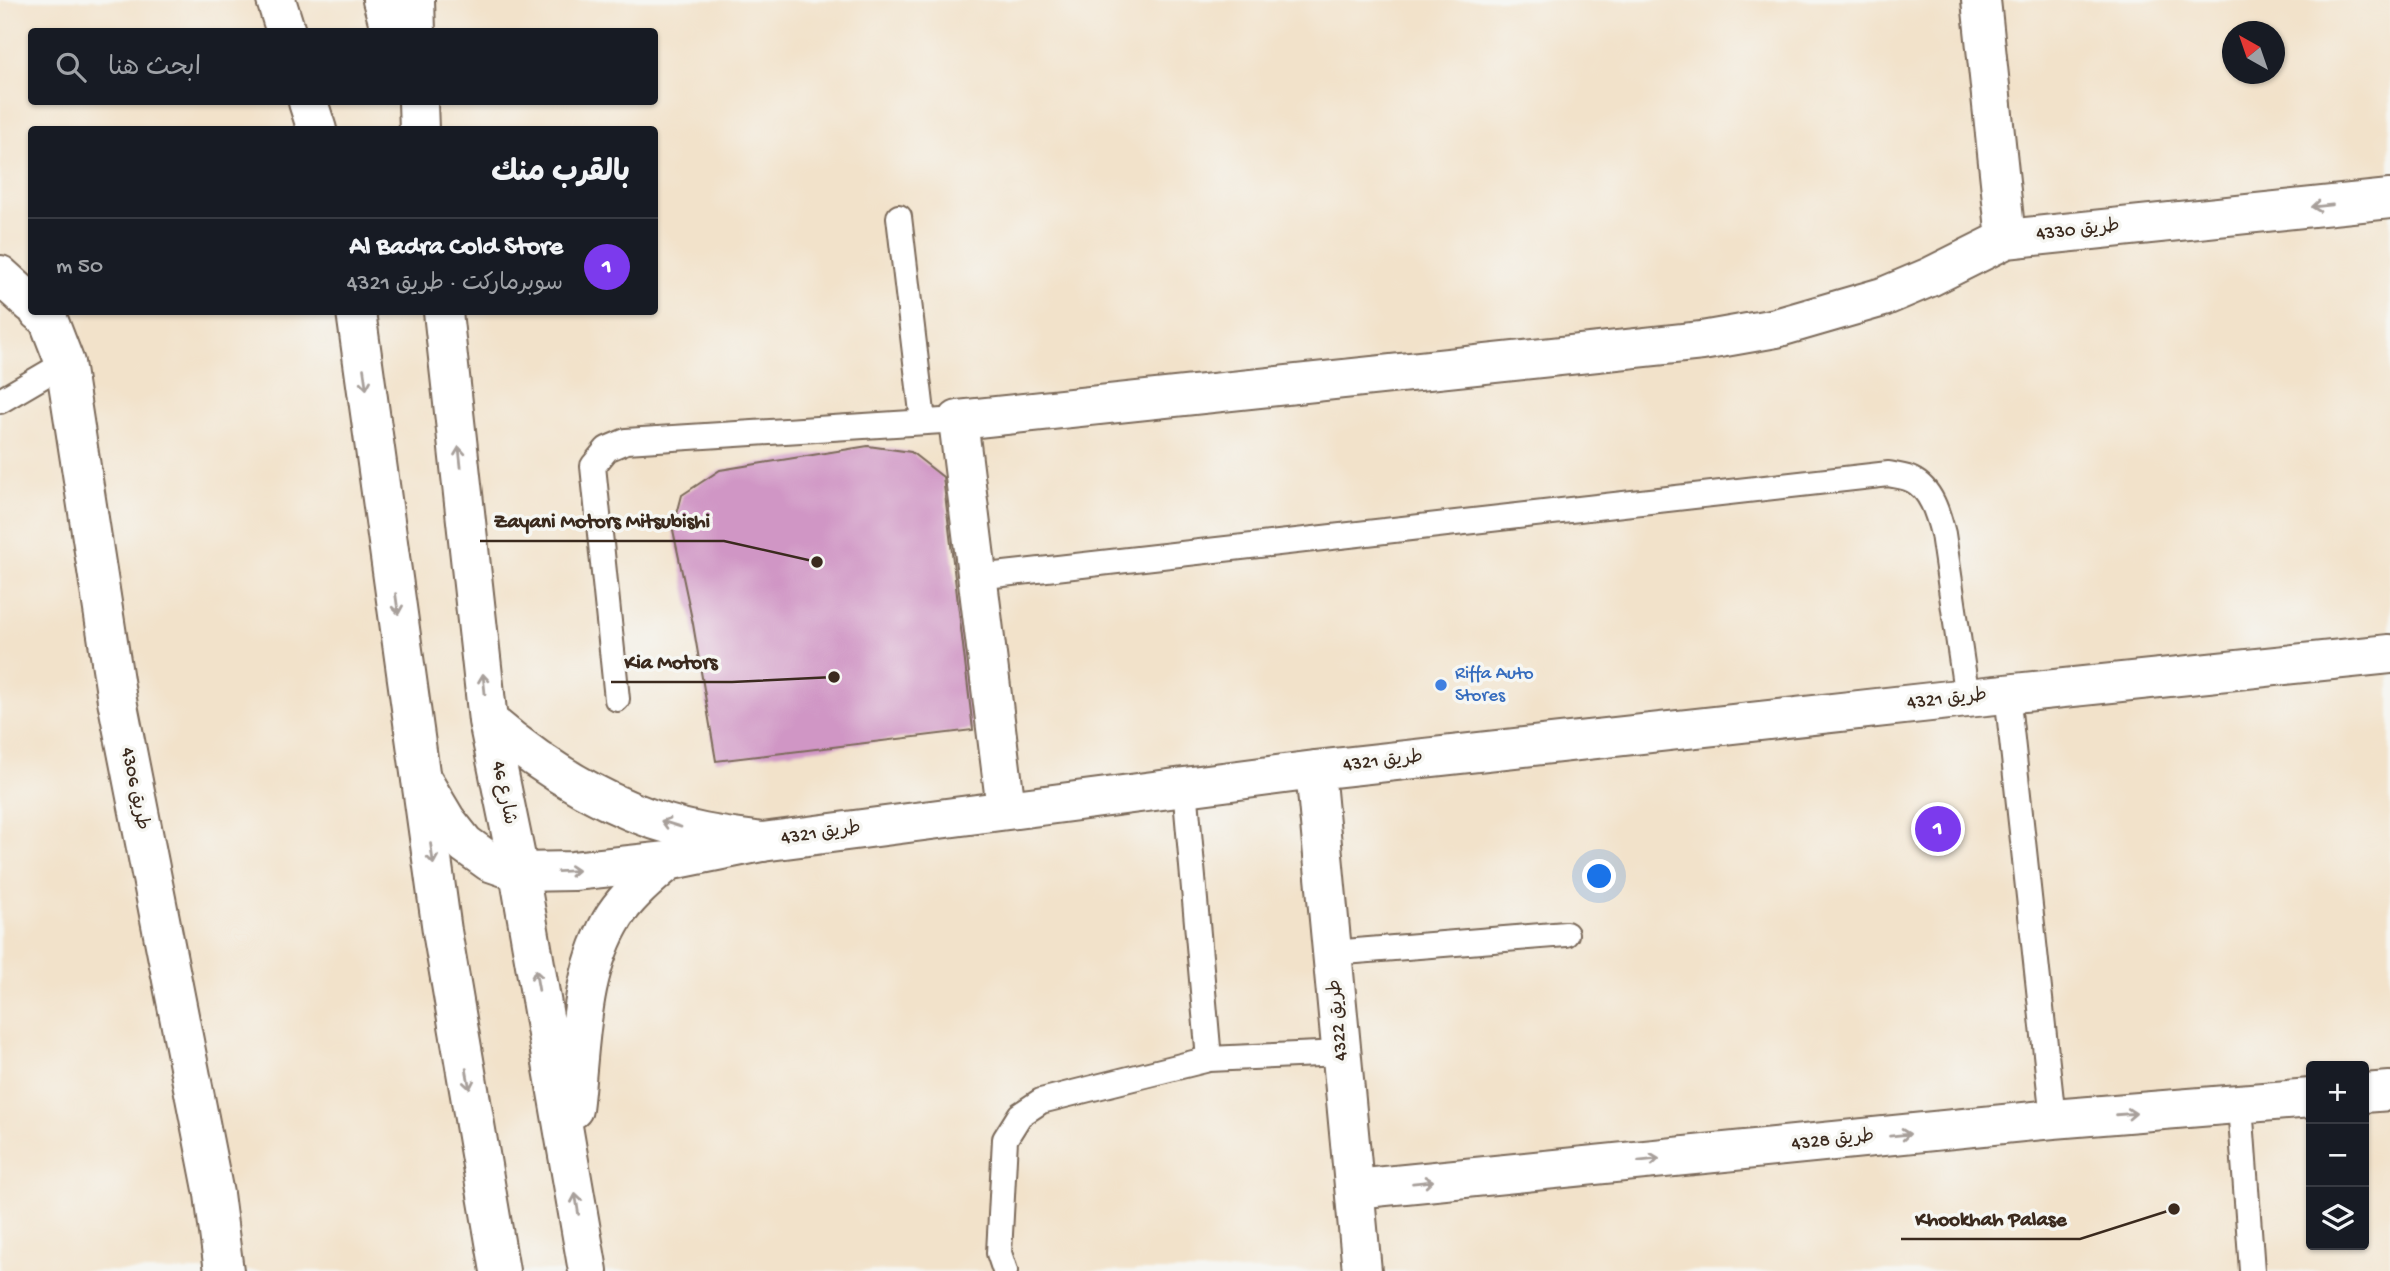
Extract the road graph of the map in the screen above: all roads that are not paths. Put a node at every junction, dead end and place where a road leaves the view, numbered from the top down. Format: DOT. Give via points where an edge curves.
graph roads {
  1 [pos="276,0"];
  2 [pos="294,0"];
  3 [pos="382,0"];
  4 [pos="415,0"];
  5 [pos="1981,0"];
  6 [pos="285,28"];
  7 [pos="301,28"];
  8 [pos="390,28"];
  9 [pos="416,28"];
  10 [pos="309,105"];
  11 [pos="318,105"];
  12 [pos="411,105"];
  13 [pos="418,105"];
  14 [pos="316,126"];
  15 [pos="323,126"];
  16 [pos="417,126"];
  17 [pos="418,126"];
  18 [pos="2390,200"];
  19 [pos="899,217"];
  20 [pos="2006,239"];
  21 [pos="0,275"];
  22 [pos="28,300"];
  23 [pos="43,315"];
  24 [pos="356,315"];
  25 [pos="443,315"];
  26 [pos="65,363"];
  27 [pos="0,401"];
  28 [pos="940,420"];
  29 [pos="977,577"];
  30 [pos="2390,654"];
  31 [pos="2007,693"];
  32 [pos="1967,698"];
  33 [pos="617,699"];
  34 [pos="488,721"];
  35 [pos="1315,770"];
  36 [pos="421,778"];
  37 [pos="1185,787"];
  38 [pos="1006,809"];
  39 [pos="762,842"];
  40 [pos="668,861"];
  41 [pos="519,872"];
  42 [pos="1566,934"];
  43 [pos="1332,953"];
  44 [pos="1342,1053"];
  45 [pos="1209,1059"];
  46 [pos="2390,1091"];
  47 [pos="2369,1093"];
  48 [pos="2306,1098"];
  49 [pos="2239,1105"];
  50 [pos="2053,1119"];
  51 [pos="569,1149"];
  52 [pos="1355,1189"];
  53 [pos="224,1271"];
  54 [pos="500,1271"];
  55 [pos="588,1271"];
  56 [pos="1005,1271"];
  57 [pos="1362,1271"];
  58 [pos="2252,1271"];
  1 -- 6 [label="street"];
  2 -- 7 [label="street"];
  3 -- 8 [label="street"];
  4 -- 9 [label="street"];
  5 -- 20 [label="street"];
  10 -- 14 [label="street"];
  11 -- 15 [label="street"];
  12 -- 16 [label="street"];
  13 -- 17 [label="street"];
  18 -- 20 [label="street, طريق 4330, one-way"];
  19 -- 28 [label="lane"];
  20 -- 28 [label="street" via="1883,297 1776,328 1688,342"];
  21 -- 22 [label="street"];
  23 -- 26 [label="street, طريق 4306"];
  24 -- 36 [label="street, one-way"];
  34 -- 25 [label="street, شارع 46, one-way"];
  26 -- 27 [label="lane"];
  26 -- 53 [label="street, طريق 4306" via="117,701 214,1194"];
  28 -- 29 [label="street"];
  28 -- 33 [label="lane" via="626,441 607,450 593,466"];
  29 -- 32 [label="lane" via="1889,474 1912,480 1929,495 1938,514"];
  29 -- 38 [label="street"];
  30 -- 31 [label="street, طريق 4321"];
  31 -- 32 [label="street, طريق 4321"];
  31 -- 50 [label="lane"];
  32 -- 35 [label="street, طريق 4321"];
  39 -- 34 [label="street, one-way" via="700,833 642,815 551,770"];
  34 -- 41 [label="street, شارع 46"];
  35 -- 37 [label="street, طريق 4321"];
  35 -- 43 [label="street, طريق 4322"];
  36 -- 41 [label="street, طريق 4321" via="465,844 490,862"];
  36 -- 54 [label="street, one-way"];
  37 -- 38 [label="street, طريق 4321"];
  37 -- 45 [label="lane"];
  38 -- 39 [label="street, طريق 4321"];
  39 -- 40 [label="street, طريق 4321"];
  41 -- 40 [label="street, طريق 4321, one-way"];
  40 -- 51 [label="street" via="616,914 593,962"];
  51 -- 41 [label="street, شارع 46, one-way"];
  42 -- 43 [label="lane"];
  43 -- 44 [label="street, طريق 4322"];
  44 -- 45 [label="lane"];
  44 -- 52 [label="street, طريق 4322"];
  45 -- 56 [label="lane" via="1041,1101 1020,1115 1005,1139 999,1253"];
  46 -- 47 [label="street"];
  48 -- 49 [label="street, طريق 4328"];
  50 -- 49 [label="street, طريق 4328, one-way"];
  49 -- 58 [label="lane"];
  52 -- 50 [label="street, طريق 4328, one-way"];
  55 -- 51 [label="street, شارع 46, one-way"];
  52 -- 57 [label="street, طريق 4322"];
}
